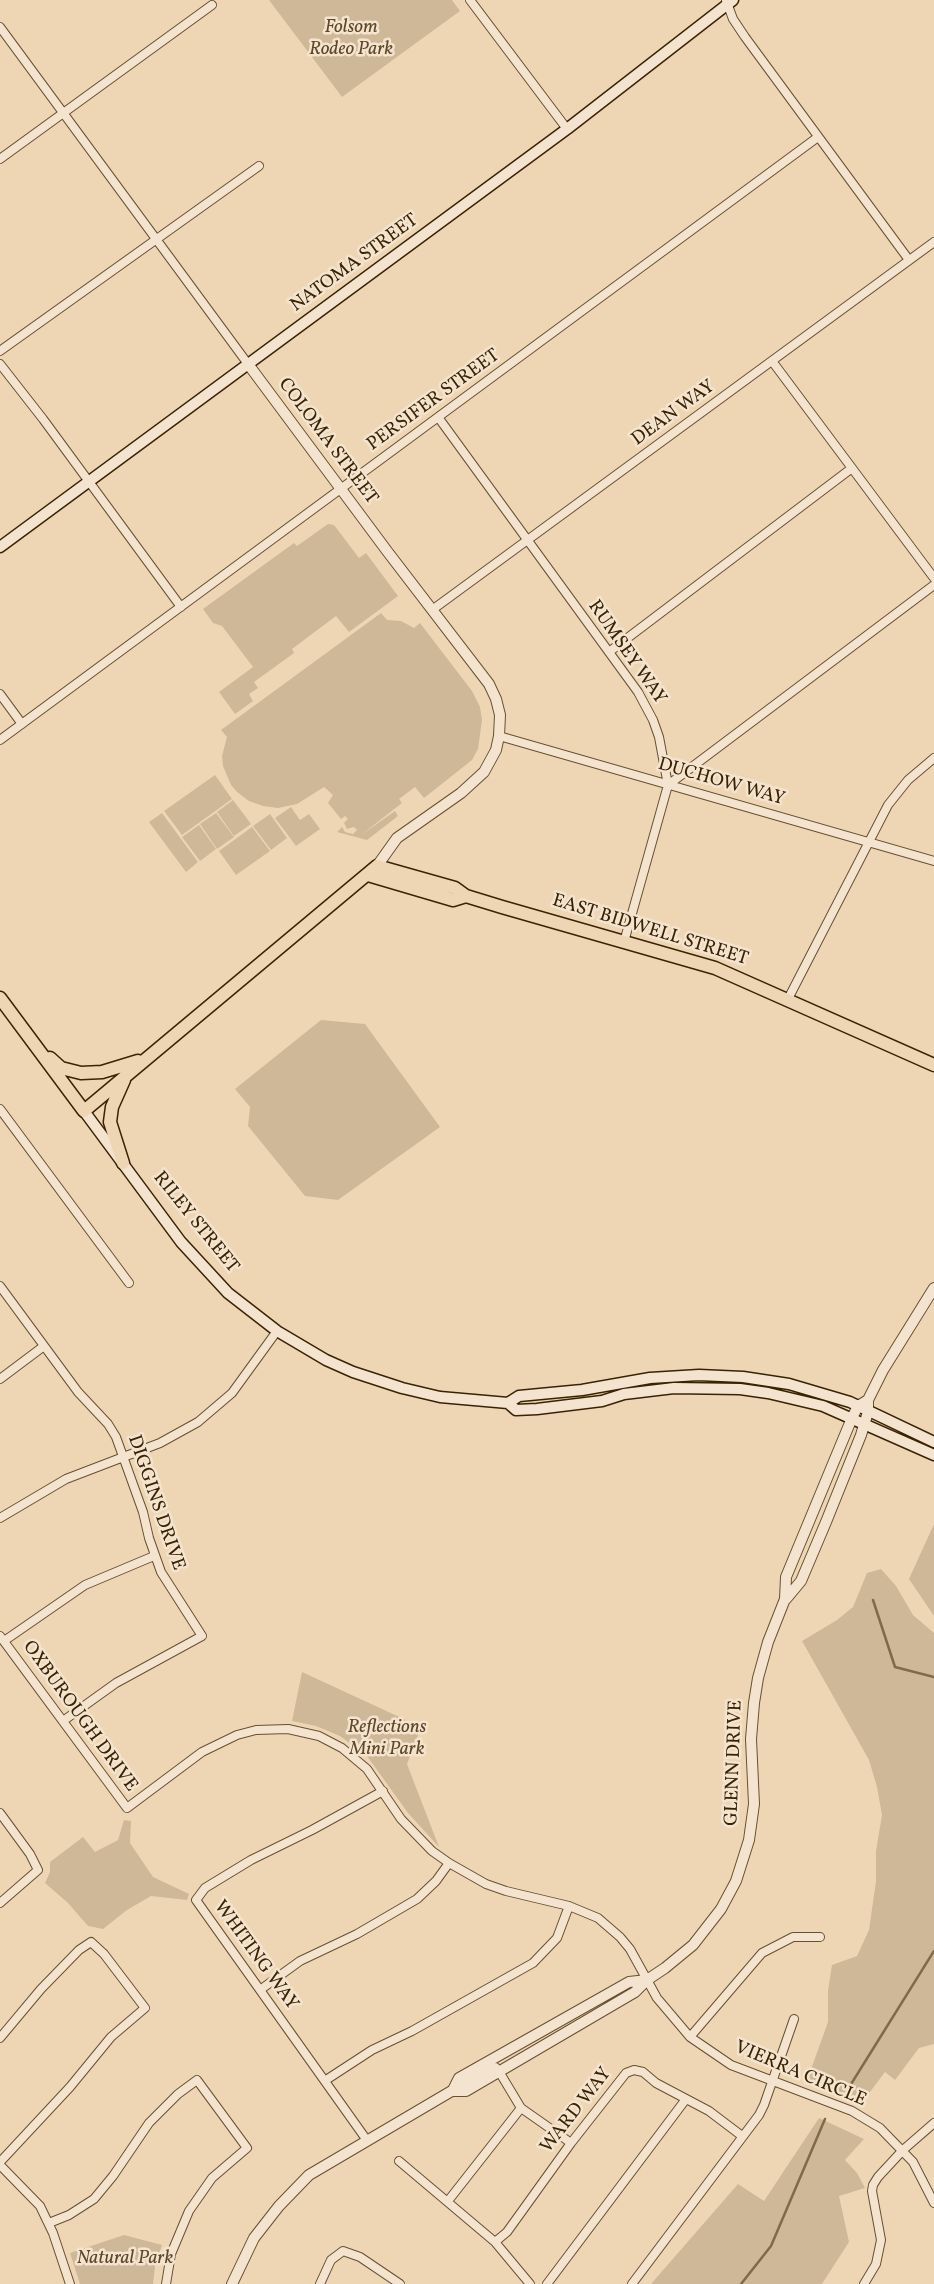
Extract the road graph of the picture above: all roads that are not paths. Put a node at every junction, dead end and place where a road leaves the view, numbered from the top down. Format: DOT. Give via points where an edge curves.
graph roads {
  1 [pos="470,0"];
  2 [pos="729,2"];
  3 [pos="212,5"];
  4 [pos="0,27"];
  5 [pos="64,114"];
  6 [pos="567,129"];
  7 [pos="818,137"];
  8 [pos="0,159"];
  9 [pos="259,166"];
  10 [pos="156,239"];
  11 [pos="934,242"];
  12 [pos="909,260"];
  13 [pos="0,351"];
  14 [pos="772,361"];
  15 [pos="248,364"];
  16 [pos="0,365"];
  17 [pos="438,417"];
  18 [pos="852,468"];
  19 [pos="89,482"];
  20 [pos="340,489"];
  21 [pos="529,540"];
  22 [pos="0,547"];
  23 [pos="934,578"];
  24 [pos="934,585"];
  25 [pos="181,607"];
  26 [pos="432,610"];
  27 [pos="609,652"];
  28 [pos="0,694"];
  29 [pos="22,724"];
  30 [pos="499,736"];
  31 [pos="0,740"];
  32 [pos="934,758"];
  33 [pos="668,785"];
  34 [pos="868,842"];
  35 [pos="934,861"];
  36 [pos="373,870"];
  37 [pos="624,942"];
  38 [pos="0,998"];
  39 [pos="788,999"];
  40 [pos="32,1040"];
  41 [pos="159,1049"];
  42 [pos="934,1065"];
  43 [pos="126,1076"];
  44 [pos="0,1109"];
  45 [pos="84,1111"];
  46 [pos="123,1163"];
  47 [pos="129,1283"];
  48 [pos="0,1286"];
  49 [pos="934,1288"];
  50 [pos="277,1331"];
  51 [pos="44,1346"];
  52 [pos="0,1379"];
  53 [pos="608,1385"];
  54 [pos="508,1404"];
  55 [pos="865,1406"];
  56 [pos="537,1409"];
  57 [pos="852,1418"];
  58 [pos="865,1424"];
  59 [pos="934,1442"];
  60 [pos="124,1455"];
  61 [pos="934,1455"];
  62 [pos="0,1518"];
  63 [pos="807,1530"];
  64 [pos="154,1556"];
  65 [pos="801,1581"];
  66 [pos="785,1599"];
  67 [pos="2,1639"];
  68 [pos="63,1721"];
  69 [pos="383,1791"];
  70 [pos="0,1813"];
  71 [pos="449,1863"];
  72 [pos="0,1903"];
  73 [pos="569,1906"];
  74 [pos="820,1937"];
  75 [pos="647,1980"];
  76 [pos="260,1990"];
  77 [pos="793,2019"];
  78 [pos="690,2037"];
  79 [pos="0,2038"];
  80 [pos="500,2073"];
  81 [pos="326,2080"];
  82 [pos="772,2081"];
  83 [pos="452,2091"];
  84 [pos="686,2099"];
  85 [pos="521,2108"];
  86 [pos="934,2123"];
  87 [pos="743,2136"];
  88 [pos="366,2139"];
  89 [pos="570,2143"];
  90 [pos="903,2150"];
  91 [pos="399,2161"];
  92 [pos="0,2164"];
  93 [pos="448,2202"];
  94 [pos="934,2203"];
  95 [pos="49,2223"];
  96 [pos="495,2242"];
  97 [pos="70,2284"];
  98 [pos="166,2284"];
  99 [pos="232,2284"];
  100 [pos="320,2284"];
  101 [pos="400,2284"];
  102 [pos="530,2284"];
  103 [pos="547,2284"];
  104 [pos="632,2284"];
  105 [pos="864,2284"];
  1 -- 6 [label="street"];
  2 -- 6 [label="main road, NATOMA STREET"];
  2 -- 7 [label="street" via="744,37"];
  3 -- 5 [label="street"];
  4 -- 5 [label="street, COLOMA STREET"];
  5 -- 8 [label="street"];
  5 -- 10 [label="street, COLOMA STREET"];
  6 -- 15 [label="main road, NATOMA STREET"];
  7 -- 12 [label="street"];
  7 -- 17 [label="street, PERSIFER STREET"];
  9 -- 10 [label="street"];
  10 -- 13 [label="street"];
  10 -- 15 [label="street, COLOMA STREET"];
  11 -- 12 [label="street, DEAN WAY"];
  12 -- 14 [label="street, DEAN WAY"];
  14 -- 18 [label="street"];
  14 -- 21 [label="street, DEAN WAY"];
  15 -- 19 [label="main road, NATOMA STREET"];
  15 -- 20 [label="street, COLOMA STREET"];
  16 -- 19 [label="street"];
  17 -- 20 [label="street, PERSIFER STREET"];
  17 -- 21 [label="street, RUMSEY WAY"];
  18 -- 23 [label="street"];
  18 -- 27 [label="street"];
  19 -- 22 [label="main road, NATOMA STREET"];
  19 -- 25 [label="street"];
  20 -- 25 [label="street, PERSIFER STREET"];
  20 -- 26 [label="street, COLOMA STREET"];
  21 -- 26 [label="street, DEAN WAY"];
  21 -- 27 [label="street, RUMSEY WAY"];
  24 -- 33 [label="street"];
  25 -- 29 [label="street, PERSIFER STREET"];
  26 -- 30 [label="street, COLOMA STREET" via="489,684 500,715"];
  27 -- 33 [label="street, RUMSEY WAY" via="653,720"];
  28 -- 29 [label="street"];
  29 -- 31 [label="street, PERSIFER STREET"];
  30 -- 33 [label="street, DUCHOW WAY"];
  30 -- 36 [label="street, COLOMA STREET" via="479,778 397,838"];
  32 -- 34 [label="street" via="897,792"];
  33 -- 34 [label="street, DUCHOW WAY"];
  33 -- 37 [label="street, RUMSEY WAY"];
  34 -- 35 [label="street, DUCHOW WAY"];
  34 -- 39 [label="street"];
  36 -- 37 [label="main road, EAST BIDWELL STREET" via="453,900 466,896"];
  36 -- 41 [label="main road"];
  37 -- 39 [label="main road, EAST BIDWELL STREET" via="715,968"];
  38 -- 40 [label="main road, RILEY STREET"];
  39 -- 42 [label="main road, EAST BIDWELL STREET"];
  40 -- 41 [label="main road" via="61,1068 81,1073 132,1065"];
  40 -- 45 [label="main road, RILEY STREET"];
  41 -- 43 [label="main road"];
  43 -- 45 [label="main road"];
  43 -- 46 [label="main road" via="110,1122"];
  44 -- 47 [label="street"];
  45 -- 46 [label="main road, RILEY STREET"];
  46 -- 50 [label="main road, RILEY STREET" via="200,1265"];
  48 -- 51 [label="street, DIGGINS DRIVE"];
  49 -- 55 [label="street, GLENN DRIVE"];
  50 -- 54 [label="main road, RILEY STREET" via="326,1360 381,1382 440,1397"];
  50 -- 60 [label="street" via="246,1376 216,1408 179,1434"];
  51 -- 52 [label="street"];
  51 -- 60 [label="street, DIGGINS DRIVE" via="108,1424"];
  53 -- 54 [label="main road, RILEY STREET" via="519,1396"];
  53 -- 55 [label="main road, RILEY STREET" via="673,1376 729,1376 789,1384"];
  53 -- 56 [label="main road" via="594,1395 545,1402"];
  54 -- 56 [label="main road, RILEY STREET" via="516,1410"];
  55 -- 57 [label="street, GLENN DRIVE"];
  55 -- 58 [label="street, GLENN DRIVE"];
  55 -- 59 [label="main road, RILEY STREET"];
  56 -- 57 [label="main road, RILEY STREET" via="651,1390 718,1387 793,1398"];
  57 -- 58 [label="main road, RILEY STREET"];
  57 -- 63 [label="street, GLENN DRIVE"];
  58 -- 61 [label="main road, RILEY STREET"];
  58 -- 65 [label="street, GLENN DRIVE"];
  60 -- 62 [label="street" via="66,1479"];
  60 -- 64 [label="street, DIGGINS DRIVE"];
  63 -- 65 [label="street" via="810,1534 799,1566"];
  63 -- 66 [label="street, GLENN DRIVE" via="786,1577"];
  64 -- 67 [label="street" via="85,1586"];
  64 -- 68 [label="street, DIGGINS DRIVE" via="202,1636 116,1683"];
  65 -- 66 [label="street, GLENN DRIVE"];
  66 -- 75 [label="street, GLENN DRIVE" via="756,1690 751,1728 754,1804 743,1863 704,1934"];
  67 -- 68 [label="street, OXBUROUGH DRIVE"];
  68 -- 69 [label="street, OXBUROUGH DRIVE" via="127,1808 213,1745 268,1728 301,1731 331,1742 358,1760"];
  69 -- 71 [label="street, OXBUROUGH DRIVE" via="416,1836"];
  69 -- 76 [label="street, WHITING WAY" via="251,1860 205,1888 196,1900"];
  70 -- 72 [label="street" via="38,1870"];
  71 -- 73 [label="street, OXBUROUGH DRIVE" via="506,1891"];
  71 -- 76 [label="street" via="417,1899 300,1961"];
  73 -- 75 [label="street, OXBUROUGH DRIVE" via="598,1918 615,1932"];
  73 -- 81 [label="street" via="558,1938 533,1963"];
  74 -- 78 [label="street" via="793,1937 762,1953"];
  75 -- 78 [label="street, VIERRA CIRCLE"];
  75 -- 80 [label="street, GLENN DRIVE" via="635,1992"];
  75 -- 83 [label="street, GLENN DRIVE" via="629,1982 459,2078"];
  76 -- 81 [label="street, WHITING WAY"];
  77 -- 82 [label="street"];
  78 -- 82 [label="street, VIERRA CIRCLE" via="724,2061"];
  79 -- 92 [label="street" via="41,1989 91,1942 145,2008 111,2037"];
  80 -- 83 [label="street, GLENN DRIVE" via="489,2069"];
  80 -- 85 [label="street"];
  81 -- 88 [label="street, WHITING WAY"];
  82 -- 87 [label="street" via="764,2105"];
  82 -- 90 [label="street, VIERRA CIRCLE" via="852,2111 880,2128"];
  83 -- 88 [label="street, GLENN DRIVE"];
  84 -- 87 [label="street, WARD WAY"];
  84 -- 89 [label="street, WARD WAY" via="643,2072 626,2073"];
  84 -- 103 [label="street"];
  85 -- 89 [label="street"];
  85 -- 93 [label="street"];
  86 -- 90 [label="street"];
  87 -- 104 [label="street"];
  88 -- 99 [label="street, GLENN DRIVE" via="296,2186 254,2238"];
  89 -- 96 [label="street, WARD WAY"];
  90 -- 94 [label="street, VIERRA CIRCLE"];
  90 -- 105 [label="street" via="873,2185 881,2240 876,2264"];
  91 -- 93 [label="street"];
  92 -- 95 [label="street" via="30,2193"];
  93 -- 96 [label="street"];
  95 -- 97 [label="street"];
  95 -- 98 [label="street" via="99,2193 149,2123 197,2080 247,2148 212,2178 189,2211 171,2254"];
  96 -- 102 [label="street"];
  100 -- 101 [label="street" via="331,2260 343,2251"];
}
